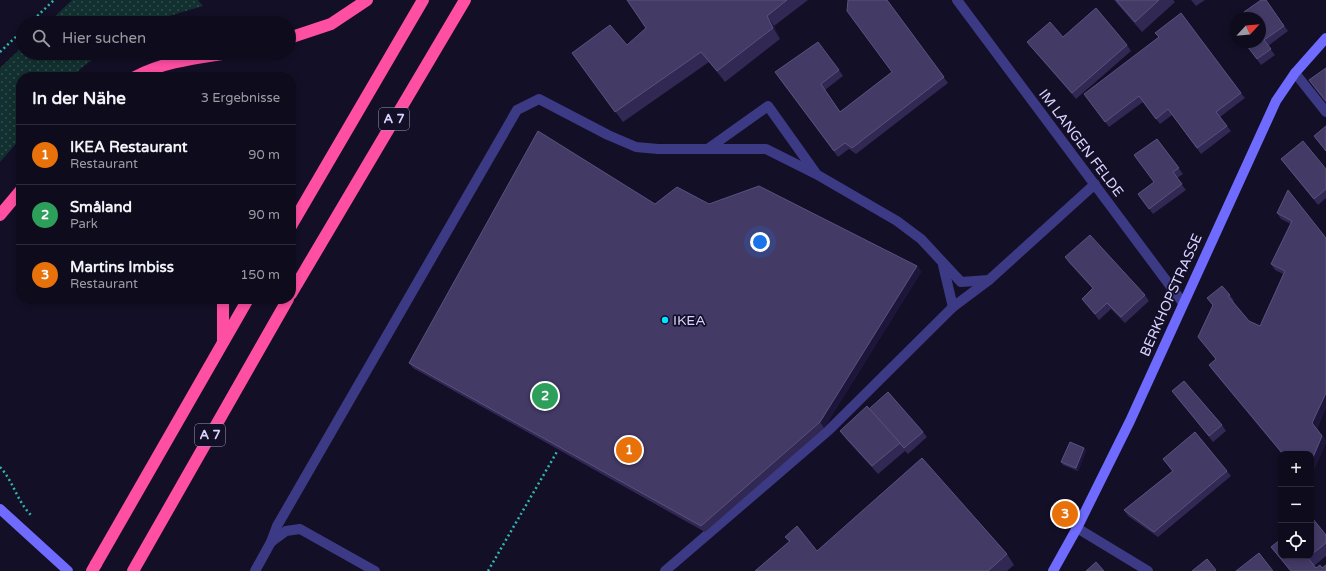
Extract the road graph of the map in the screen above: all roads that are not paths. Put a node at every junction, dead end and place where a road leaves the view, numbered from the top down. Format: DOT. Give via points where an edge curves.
graph roads {
  1 [pos="367,0"];
  2 [pos="423,0"];
  3 [pos="465,0"];
  4 [pos="957,0"];
  5 [pos="296,36"];
  6 [pos="1326,38"];
  7 [pos="190,60"];
  8 [pos="144,72"];
  9 [pos="1295,74"];
  10 [pos="1326,112"];
  11 [pos="709,148"];
  12 [pos="816,174"];
  13 [pos="1095,184"];
  14 [pos="16,196"];
  15 [pos="0,215"];
  16 [pos="296,217"];
  17 [pos="942,263"];
  18 [pos="989,280"];
  19 [pos="296,286"];
  20 [pos="1183,303"];
  21 [pos="223,304"];
  22 [pos="245,304"];
  23 [pos="285,304"];
  24 [pos="953,307"];
  25 [pos="223,341"];
  26 [pos="0,509"];
  27 [pos="1077,528"];
  28 [pos="270,542"];
  29 [pos="94,568"];
  30 [pos="68,571"];
  31 [pos="133,571"];
  32 [pos="255,571"];
  33 [pos="375,571"];
  34 [pos="665,571"];
  35 [pos="1053,571"];
  36 [pos="1148,571"];
  1 -- 5 [label="highway" via="331,24"];
  2 -- 16 [label="highway, A 7"];
  3 -- 19 [label="highway, A 7"];
  4 -- 13 [label="street, IM LANGEN FELDE"];
  6 -- 9 [label="main road, BERKHOPSTRASSE"];
  7 -- 8 [label="highway"];
  9 -- 10 [label="street"];
  9 -- 20 [label="main road, BERKHOPSTRASSE" via="1276,101"];
  11 -- 12 [label="street" via="766,149"];
  11 -- 12 [label="street" via="768,106"];
  11 -- 28 [label="street" via="636,147 539,99 517,110"];
  12 -- 17 [label="street" via="897,221 921,239"];
  13 -- 18 [label="street"];
  13 -- 20 [label="street, IM LANGEN FELDE"];
  14 -- 15 [label="highway"];
  17 -- 18 [label="street" via="961,282"];
  17 -- 24 [label="street"];
  18 -- 24 [label="street"];
  20 -- 27 [label="main road, BERKHOPSTRASSE" via="1130,421"];
  21 -- 25 [label="highway"];
  22 -- 25 [label="highway, A 7"];
  23 -- 31 [label="highway, A 7"];
  24 -- 34 [label="street" via="828,430"];
  25 -- 29 [label="highway, A 7"];
  26 -- 30 [label="main road"];
  27 -- 35 [label="main road, BERKHOPSTRASSE"];
  27 -- 36 [label="street"];
  28 -- 32 [label="street"];
  28 -- 33 [label="street" via="286,530 300,529"];
}
